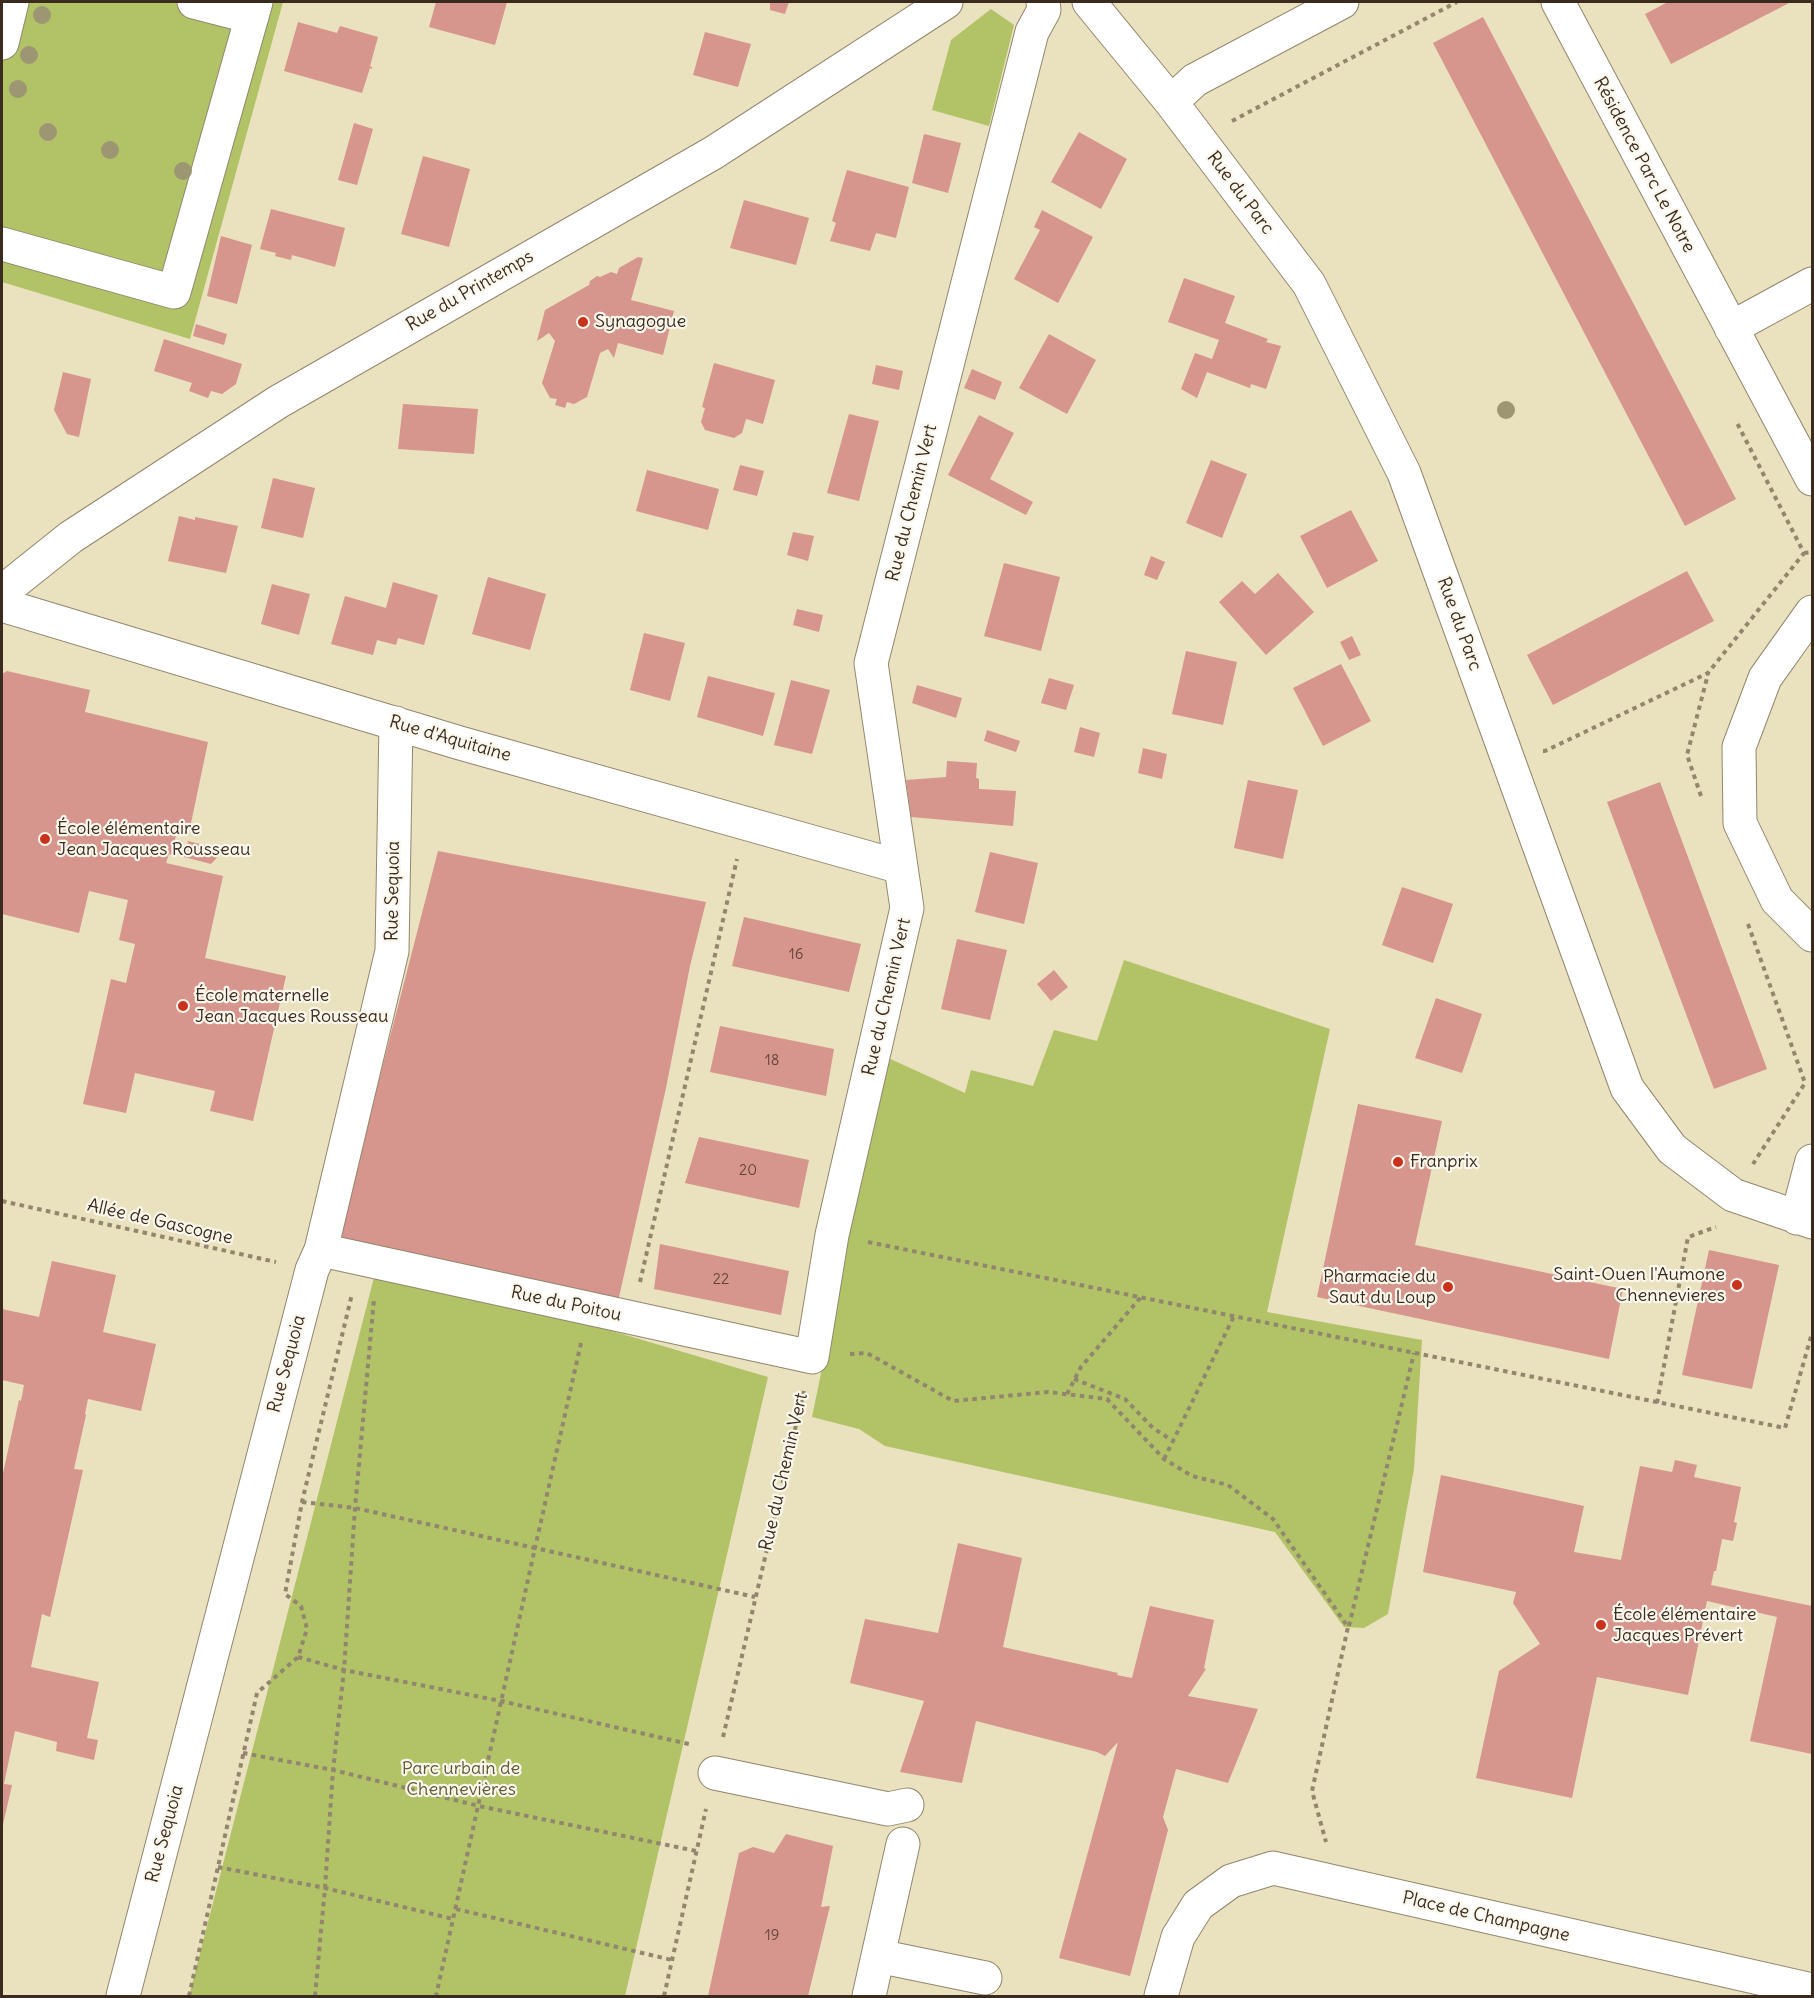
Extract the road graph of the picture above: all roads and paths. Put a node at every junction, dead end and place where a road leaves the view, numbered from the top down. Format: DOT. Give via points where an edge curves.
graph roads {
  1 [pos="12,2"];
  2 [pos="194,2"];
  3 [pos="946,2"];
  4 [pos="1043,2"];
  5 [pos="1089,2"];
  6 [pos="1342,2"];
  7 [pos="1557,2"];
  8 [pos="254,9"];
  9 [pos="2,43"];
  10 [pos="1171,102"];
  11 [pos="2,244"];
  12 [pos="1812,284"];
  13 [pos="1731,328"];
  14 [pos="1733,415"];
  15 [pos="1812,479"];
  16 [pos="1812,552"];
  17 [pos="1804,554"];
  18 [pos="2,592"];
  19 [pos="2,605"];
  20 [pos="1812,612"];
  21 [pos="1708,673"];
  22 [pos="396,723"];
  23 [pos="1498,734"];
  24 [pos="1702,799"];
  25 [pos="745,823"];
  26 [pos="901,867"];
  27 [pos="1746,919"];
  28 [pos="1812,935"];
  29 [pos="1812,1161"];
  30 [pos="1733,1195"];
  31 [pos="2,1201"];
  32 [pos="1805,1220"];
  33 [pos="832,1235"];
  34 [pos="316,1260"];
  35 [pos="369,1261"];
  36 [pos="1141,1297"];
  37 [pos="588,1309"];
  38 [pos="1234,1316"];
  39 [pos="632,1318"];
  40 [pos="1812,1333"];
  41 [pos="1414,1353"];
  42 [pos="812,1357"];
  43 [pos="1074,1379"];
  44 [pos="1067,1394"];
  45 [pos="1657,1403"];
  46 [pos="1173,1441"];
  47 [pos="1164,1460"];
  48 [pos="302,1502"];
  49 [pos="355,1509"];
  50 [pos="536,1548"];
  51 [pos="755,1597"];
  52 [pos="1348,1627"];
  53 [pos="298,1657"];
  54 [pos="344,1670"];
  55 [pos="501,1701"];
  56 [pos="243,1753"];
  57 [pos="718,1762"];
  58 [pos="333,1770"];
  59 [pos="907,1805"];
  60 [pos="479,1806"];
  61 [pos="903,1844"];
  62 [pos="696,1851"];
  63 [pos="218,1867"];
  64 [pos="1338,1884"];
  65 [pos="326,1888"];
  66 [pos="456,1909"];
  67 [pos="453,1918"];
  68 [pos="878,1956"];
  69 [pos="672,1960"];
  70 [pos="985,1978"];
  71 [pos="1799,1991"];
  72 [pos="123,1996"];
  73 [pos="189,1996"];
  74 [pos="315,1996"];
  75 [pos="436,1996"];
  76 [pos="664,1996"];
  77 [pos="869,1996"];
  78 [pos="1161,1996"];
  1 -- 9 [label="street"];
  2 -- 8 [label="street"];
  3 -- 18 [label="street, Rue du Printemps" via="713,153 278,402 71,537"];
  4 -- 26 [label="street, Rue du Chemin Vert" via="1044,10 1032,32 871,663"];
  5 -- 10 [label="street, Rue du Parc"];
  6 -- 10 [label="street" via="1195,80"];
  7 -- 13 [label="street, Résidence Parc Le Notre"];
  8 -- 11 [label="street" via="174,292"];
  10 -- 23 [label="street, Rue du Parc" via="1309,284 1404,473"];
  12 -- 13 [label="street"];
  13 -- 15 [label="street, Résidence Parc Le Notre"];
  14 -- 17 [label="path"];
  16 -- 17 [label="path"];
  17 -- 21 [label="path"];
  19 -- 22 [label="street, Rue d'Aquitaine"];
  20 -- 28 [label="street" via="1765,678 1739,747 1740,823 1777,900"];
  21 -- 23 [label="path" via="1545,752"];
  21 -- 24 [label="path" via="1687,755"];
  22 -- 25 [label="street, Rue d'Aquitaine"];
  22 -- 34 [label="street, Rue Sequoia" via="392,951"];
  23 -- 30 [label="street, Rue du Parc" via="1627,1088 1672,1149"];
  25 -- 26 [label="street, Rue d'Aquitaine"];
  25 -- 39 [label="path"];
  26 -- 33 [label="street, Rue du Chemin Vert" via="907,908"];
  27 -- 30 [label="path" via="1805,1083"];
  29 -- 32 [label="street"];
  30 -- 32 [label="street, Rue du Parc"];
  30 -- 45 [label="path" via="1718,1227 1688,1237"];
  31 -- 34 [label="path, Allée de Gascogne"];
  33 -- 36 [label="path"];
  33 -- 42 [label="street, Rue du Chemin Vert"];
  34 -- 35 [label="street, Rue du Poitou"];
  34 -- 72 [label="street, Rue Sequoia"];
  35 -- 37 [label="street, Rue du Poitou"];
  35 -- 48 [label="path"];
  35 -- 49 [label="path"];
  36 -- 38 [label="path"];
  36 -- 43 [label="path"];
  37 -- 39 [label="street, Rue du Poitou"];
  37 -- 50 [label="path"];
  38 -- 41 [label="path"];
  38 -- 46 [label="path"];
  39 -- 42 [label="street, Rue du Poitou"];
  40 -- 45 [label="path" via="1785,1428"];
  41 -- 45 [label="path"];
  41 -- 52 [label="path"];
  42 -- 44 [label="path" via="867,1353 953,1401 1048,1392"];
  42 -- 51 [label="path, Rue du Chemin Vert"];
  43 -- 44 [label="path"];
  43 -- 46 [label="path" via="1125,1399 1153,1428"];
  44 -- 47 [label="path" via="1107,1399"];
  46 -- 47 [label="path"];
  47 -- 52 [label="path" via="1192,1476 1228,1485 1273,1520"];
  48 -- 49 [label="path"];
  48 -- 53 [label="path" via="285,1594 301,1606 307,1629"];
  49 -- 50 [label="path"];
  49 -- 54 [label="path"];
  50 -- 51 [label="path"];
  50 -- 55 [label="path"];
  51 -- 57 [label="path, Rue du Chemin Vert"];
  52 -- 64 [label="path" via="1312,1791"];
  53 -- 54 [label="path"];
  53 -- 56 [label="path" via="257,1693"];
  54 -- 55 [label="path"];
  54 -- 58 [label="path"];
  55 -- 57 [label="path"];
  55 -- 60 [label="path"];
  56 -- 58 [label="path"];
  56 -- 63 [label="path"];
  57 -- 59 [label="street" via="888,1809"];
  57 -- 62 [label="path, Rue du Chemin Vert"];
  58 -- 60 [label="path"];
  58 -- 65 [label="path"];
  60 -- 62 [label="path"];
  60 -- 66 [label="path"];
  61 -- 68 [label="street"];
  62 -- 69 [label="path, Rue du Chemin Vert"];
  63 -- 65 [label="path"];
  63 -- 73 [label="path"];
  64 -- 71 [label="street, Place de Champagne"];
  64 -- 78 [label="street, Place de Champagne" via="1273,1868 1231,1881 1198,1905 1178,1938"];
  65 -- 67 [label="path"];
  65 -- 74 [label="path"];
  66 -- 67 [label="path"];
  66 -- 69 [label="path"];
  67 -- 75 [label="path"];
  68 -- 70 [label="street"];
  68 -- 77 [label="street"];
  69 -- 76 [label="path, Rue du Chemin Vert"];
}
